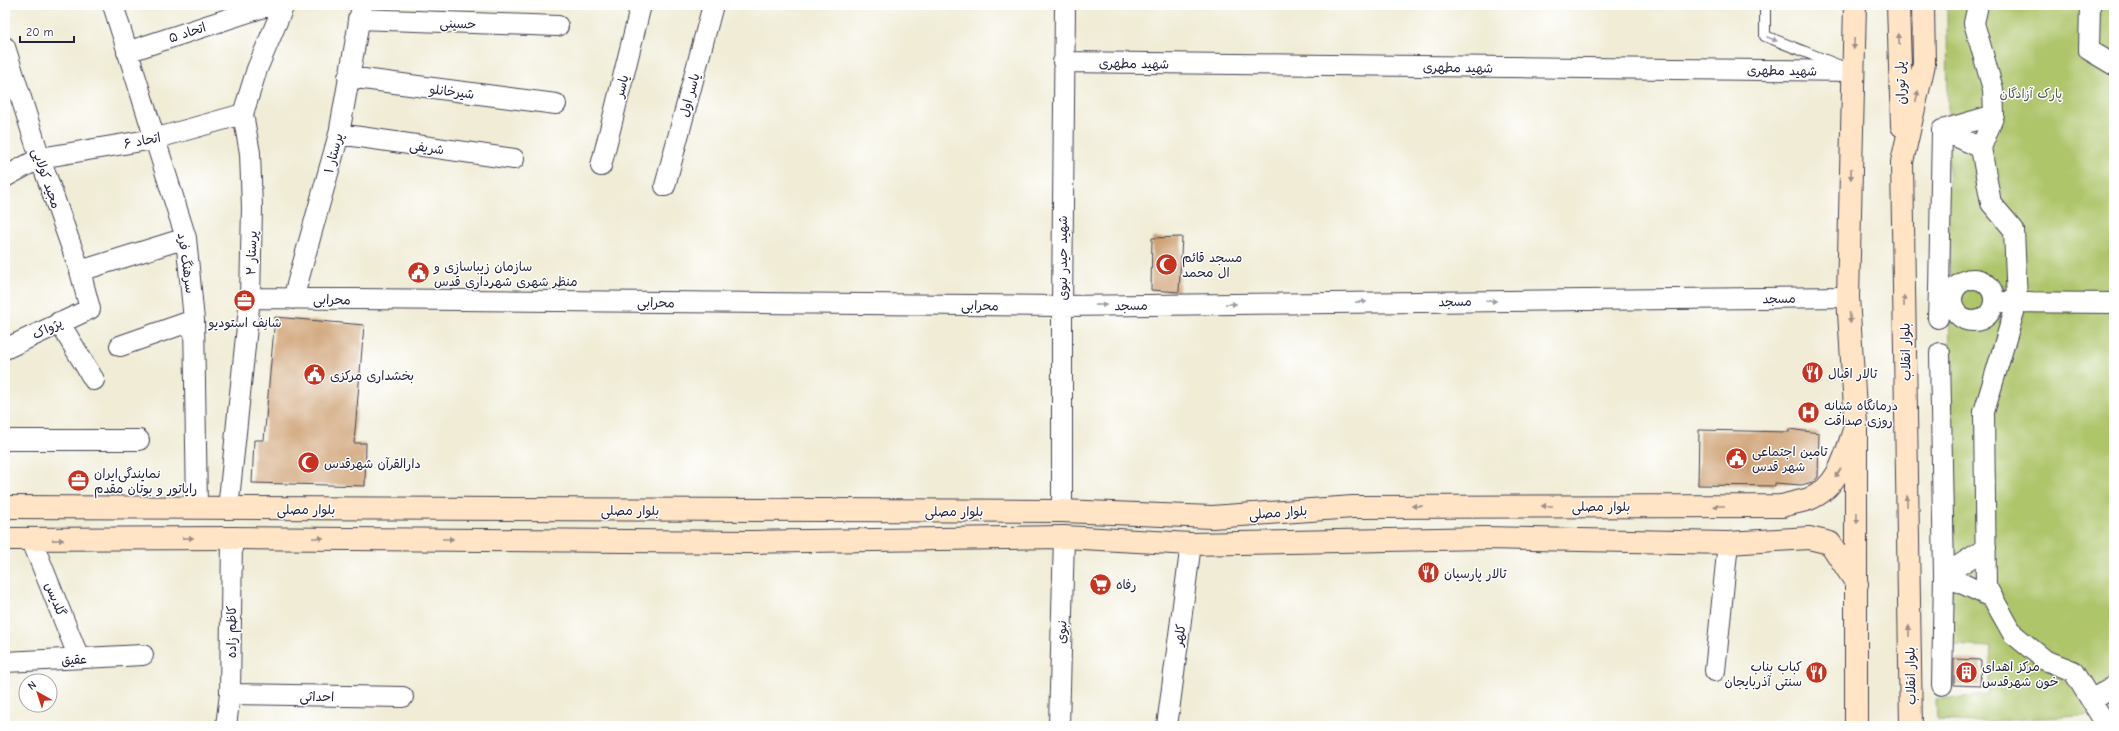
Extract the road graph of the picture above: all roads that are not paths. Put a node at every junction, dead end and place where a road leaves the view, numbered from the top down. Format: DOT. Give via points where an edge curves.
graph roads {
  1 [pos="112,5"];
  2 [pos="270,5"];
  3 [pos="284,5"];
  4 [pos="642,5"];
  5 [pos="713,5"];
  6 [pos="1065,5"];
  7 [pos="1765,5"];
  8 [pos="1856,5"];
  9 [pos="1898,5"];
  10 [pos="1923,5"];
  11 [pos="1978,5"];
  12 [pos="2090,5"];
  13 [pos="360,12"];
  14 [pos="558,26"];
  15 [pos="5,47"];
  16 [pos="127,52"];
  17 [pos="1063,62"];
  18 [pos="2114,65"];
  19 [pos="1854,71"];
  20 [pos="348,77"];
  21 [pos="556,104"];
  22 [pos="243,114"];
  23 [pos="1994,115"];
  24 [pos="1942,130"];
  25 [pos="339,134"];
  26 [pos="154,139"];
  27 [pos="1981,148"];
  28 [pos="40,158"];
  29 [pos="514,159"];
  30 [pos="1902,162"];
  31 [pos="601,166"];
  32 [pos="5,177"];
  33 [pos="665,186"];
  34 [pos="186,238"];
  35 [pos="80,271"];
  36 [pos="1947,290"];
  37 [pos="1848,297"];
  38 [pos="250,298"];
  39 [pos="293,299"];
  40 [pos="1994,302"];
  41 [pos="2017,302"];
  42 [pos="2114,303"];
  43 [pos="1062,306"];
  44 [pos="90,308"];
  45 [pos="1938,318"];
  46 [pos="194,320"];
  47 [pos="59,322"];
  48 [pos="120,346"];
  49 [pos="5,349"];
  50 [pos="1940,353"];
  51 [pos="94,380"];
  52 [pos="1856,424"];
  53 [pos="5,440"];
  54 [pos="139,440"];
  55 [pos="5,507"];
  56 [pos="197,508"];
  57 [pos="228,509"];
  58 [pos="1062,511"];
  59 [pos="232,538"];
  60 [pos="1064,538"];
  61 [pos="5,539"];
  62 [pos="32,541"];
  63 [pos="1728,543"];
  64 [pos="1191,544"];
  65 [pos="1986,548"];
  66 [pos="1944,575"];
  67 [pos="1857,584"];
  68 [pos="1993,598"];
  69 [pos="143,655"];
  70 [pos="79,658"];
  71 [pos="5,662"];
  72 [pos="1715,670"];
  73 [pos="1942,686"];
  74 [pos="2114,686"];
  75 [pos="230,694"];
  76 [pos="403,697"];
  77 [pos="2091,700"];
  78 [pos="226,726"];
  79 [pos="1059,726"];
  80 [pos="1166,726"];
  81 [pos="1856,726"];
  82 [pos="1911,726"];
  83 [pos="2107,726"];
  1 -- 16 [label="street, سرهنگ فرد"];
  2 -- 16 [label="street, اتحاد ۵"];
  3 -- 22 [label="street, پرستار ۲" via="256,69"];
  4 -- 31 [label="street, یاسر"];
  5 -- 33 [label="street, یاسر اول"];
  6 -- 17 [label="street, شهید حیدر نبوی"];
  7 -- 19 [label="lane, one-way" via="1765,36"];
  8 -- 19 [label="main road, one-way"];
  30 -- 9 [label="main road, پل توران, one-way"];
  30 -- 10 [label="main road, بلوار انقلاب, one-way" via="1924,64"];
  11 -- 23 [label="street" via="1974,23 1993,89"];
  12 -- 18 [label="street" via="2089,50"];
  13 -- 14 [label="street, حسینی"];
  13 -- 20 [label="street, پرستار ۱"];
  15 -- 28 [label="street, مجید کولایی"];
  16 -- 26 [label="street, سرهنگ فرد"];
  17 -- 19 [label="street, شهید مطهری"];
  17 -- 43 [label="street, شهید حیدر نبوی"];
  19 -- 37 [label="main road, one-way"];
  20 -- 21 [label="street, شیرخانلو"];
  20 -- 25 [label="street, پرستار ۱"];
  22 -- 26 [label="street, اتحاد ۶"];
  22 -- 38 [label="street, پرستار ۲" via="250,153"];
  23 -- 24 [label="street"];
  23 -- 27 [label="street"];
  24 -- 27 [label="street"];
  24 -- 36 [label="street"];
  25 -- 29 [label="street, شریفی"];
  25 -- 39 [label="street, پرستار ۱"];
  26 -- 28 [label="street, اتحاد ۶"];
  26 -- 34 [label="street, سرهنگ فرد"];
  27 -- 41 [label="street" via="1991,203 2014,230"];
  28 -- 32 [label="street, اتحاد ۶"];
  28 -- 35 [label="street, مجید کولایی"];
  82 -- 30 [label="main road, بلوار انقلاب, one-way"];
  34 -- 35 [label="street"];
  34 -- 46 [label="street, سرهنگ فرد"];
  35 -- 44 [label="street, مجید کولایی"];
  36 -- 40 [label="street" via="1969,280 1982,281 1991,290"];
  36 -- 40 [label="street" via="1958,314 1970,320 1984,318"];
  36 -- 45 [label="street"];
  43 -- 37 [label="street, مسجد, one-way"];
  37 -- 52 [label="main road, one-way"];
  38 -- 39 [label="street, محرابی"];
  38 -- 57 [label="street, پرستار ۲"];
  39 -- 43 [label="street, محرابی"];
  40 -- 41 [label="street"];
  41 -- 42 [label="street"];
  41 -- 65 [label="street" via="1984,412"];
  43 -- 58 [label="street, شهید حیدر نبوی"];
  44 -- 47 [label="street, پژواک"];
  46 -- 48 [label="street"];
  46 -- 56 [label="street, سرهنگ فرد"];
  47 -- 49 [label="street, پژواک"];
  47 -- 51 [label="street"];
  50 -- 66 [label="street"];
  52 -- 58 [label="main road, بلوار مصلی, one-way" via="1839,474 1821,492 1809,499 1782,506 1353,507 1212,517"];
  52 -- 67 [label="main road, one-way"];
  53 -- 54 [label="street"];
  55 -- 56 [label="main road, بلوار مصلی"];
  56 -- 57 [label="main road, بلوار مصلی"];
  57 -- 58 [label="main road, بلوار مصلی"];
  57 -- 59 [label="main road"];
  58 -- 60 [label="main road"];
  59 -- 60 [label="main road, one-way" via="749,542"];
  62 -- 59 [label="main road, one-way"];
  59 -- 75 [label="street, کاظم زاده"];
  60 -- 64 [label="main road"];
  60 -- 79 [label="street, نبوی"];
  61 -- 62 [label="main road"];
  62 -- 70 [label="street, گلدیس"];
  63 -- 64 [label="main road" via="1485,538"];
  63 -- 67 [label="main road" via="1809,538 1830,543"];
  63 -- 72 [label="street"];
  64 -- 80 [label="street, کلهر"];
  65 -- 66 [label="street"];
  65 -- 68 [label="street" via="1986,586"];
  66 -- 68 [label="street"];
  66 -- 73 [label="street"];
  67 -- 81 [label="main road"];
  68 -- 77 [label="street" via="2013,634 2045,660 2073,671"];
  69 -- 70 [label="street, عقیق"];
  70 -- 71 [label="street, عقیق"];
  74 -- 77 [label="street"];
  75 -- 76 [label="street, احداثی"];
  75 -- 78 [label="street, کاظم زاده"];
  77 -- 83 [label="street"];
}
